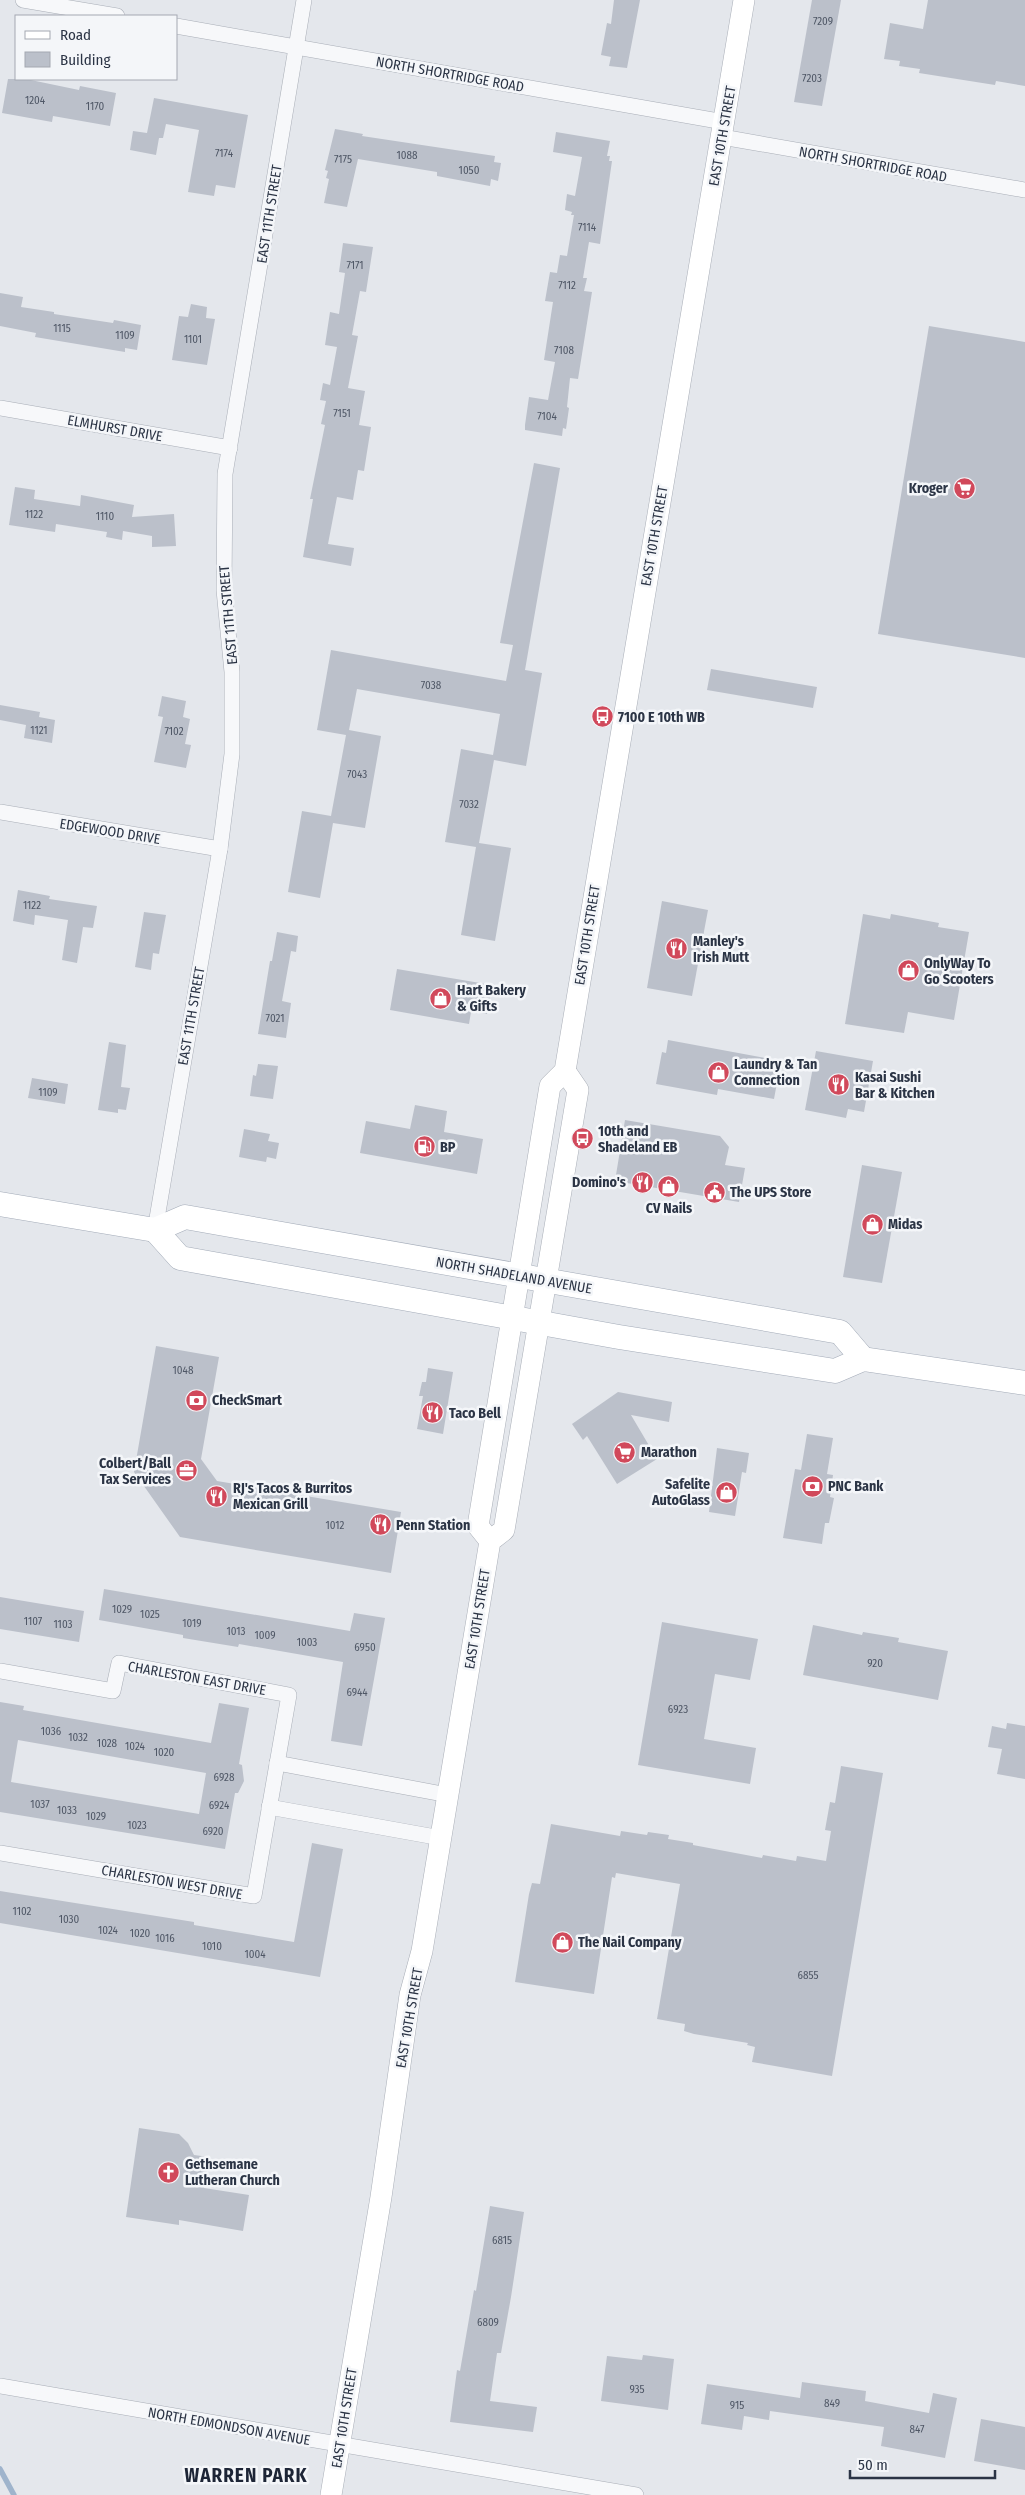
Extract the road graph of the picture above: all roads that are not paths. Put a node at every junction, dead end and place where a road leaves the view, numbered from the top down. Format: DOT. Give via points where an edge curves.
graph roads {
  1 [pos="23,0"];
  2 [pos="304,0"];
  3 [pos="744,0"];
  4 [pos="111,15"];
  5 [pos="178,26"];
  6 [pos="296,47"];
  7 [pos="723,130"];
  8 [pos="1025,190"];
  9 [pos="0,408"];
  10 [pos="230,448"];
  11 [pos="0,812"];
  12 [pos="220,849"];
  13 [pos="565,1071"];
  14 [pos="0,1204"];
  15 [pos="155,1230"];
  16 [pos="518,1276"];
  17 [pos="546,1281"];
  18 [pos="512,1318"];
  19 [pos="540,1322"];
  20 [pos="864,1359"];
  21 [pos="1025,1383"];
  22 [pos="490,1542"];
  23 [pos="0,1671"];
  24 [pos="277,1763"];
  25 [pos="448,1795"];
  26 [pos="269,1806"];
  27 [pos="441,1838"];
  28 [pos="0,1852"];
  29 [pos="0,2386"];
  30 [pos="340,2445"];
  31 [pos="331,2495"];
  32 [pos="636,2495"];
  1 -- 4 [label="street"];
  2 -- 6 [label="street, EAST 11TH STREET"];
  3 -- 7 [label="main road, EAST 10TH STREET"];
  5 -- 6 [label="street, NORTH SHORTRIDGE ROAD"];
  6 -- 7 [label="street, NORTH SHORTRIDGE ROAD"];
  6 -- 10 [label="street, EAST 11TH STREET"];
  7 -- 8 [label="street, NORTH SHORTRIDGE ROAD"];
  7 -- 13 [label="main road, EAST 10TH STREET"];
  9 -- 10 [label="street, ELMHURST DRIVE"];
  10 -- 12 [label="street, EAST 11TH STREET" via="225,474 223,562 232,672 232,754"];
  11 -- 12 [label="street, EDGEWOOD DRIVE"];
  12 -- 15 [label="street, EAST 11TH STREET"];
  13 -- 16 [label="main road" via="550,1086"];
  13 -- 17 [label="main road, EAST 10TH STREET" via="578,1090"];
  14 -- 15 [label="main road"];
  15 -- 16 [label="main road, NORTH SHADELAND AVENUE" via="185,1217"];
  15 -- 18 [label="main road" via="180,1258"];
  16 -- 17 [label="main road, NORTH SHADELAND AVENUE"];
  16 -- 18 [label="main road"];
  17 -- 19 [label="main road, EAST 10TH STREET"];
  17 -- 20 [label="main road, NORTH SHADELAND AVENUE" via="840,1332"];
  18 -- 19 [label="main road"];
  18 -- 22 [label="main road" via="478,1526"];
  19 -- 20 [label="main road" via="835,1371"];
  19 -- 22 [label="main road, EAST 10TH STREET" via="504,1530"];
  20 -- 21 [label="main road"];
  22 -- 25 [label="main road, EAST 10TH STREET"];
  23 -- 24 [label="street, CHARLESTON EAST DRIVE" via="113,1691 119,1664 289,1694"];
  24 -- 25 [label="street"];
  24 -- 26 [label="street, CHARLESTON WEST DRIVE"];
  25 -- 27 [label="main road, EAST 10TH STREET"];
  26 -- 27 [label="street"];
  26 -- 28 [label="street, CHARLESTON WEST DRIVE" via="254,1896"];
  27 -- 30 [label="main road, EAST 10TH STREET" via="422,1951 410,1995"];
  29 -- 30 [label="street, NORTH EDMONDSON AVENUE"];
  30 -- 31 [label="main road, EAST 10TH STREET"];
  30 -- 32 [label="street, NORTH EDMONDSON AVENUE"];
}
